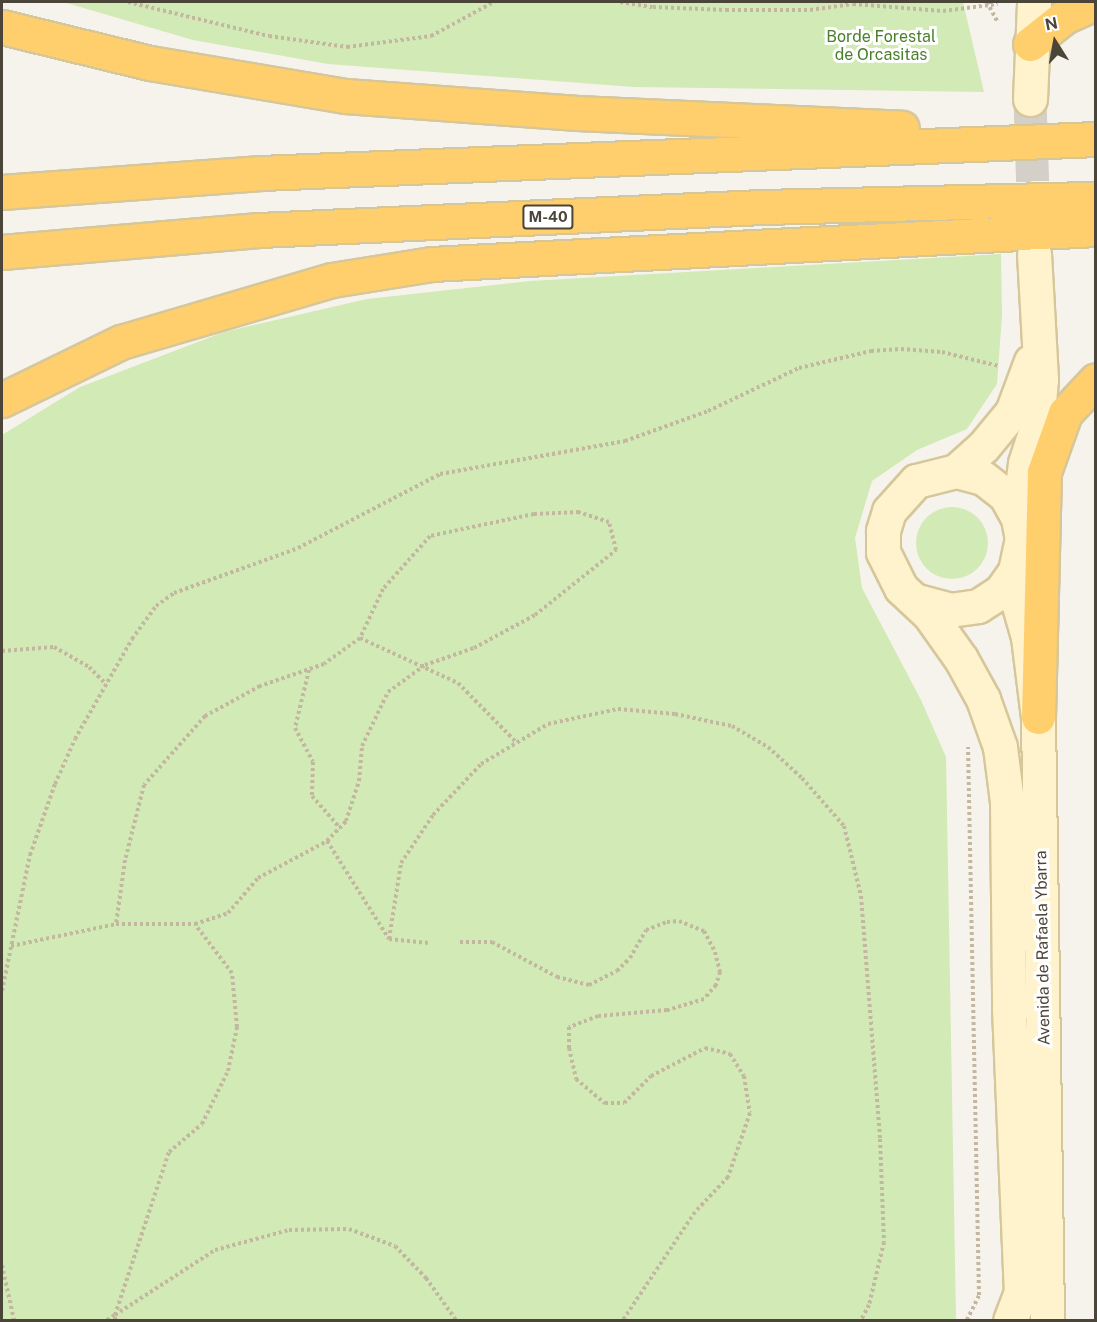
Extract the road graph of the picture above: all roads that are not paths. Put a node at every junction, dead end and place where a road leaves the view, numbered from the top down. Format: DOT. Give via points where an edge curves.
graph roads {
  1 [pos="1034,2"];
  2 [pos="1011,3"];
  3 [pos="1095,3"];
  4 [pos="2,27"];
  5 [pos="1030,44"];
  6 [pos="1030,99"];
  7 [pos="1080,140"];
  8 [pos="2,192"];
  9 [pos="1095,199"];
  10 [pos="1095,229"];
  11 [pos="2,252"];
  12 [pos="1034,254"];
  13 [pos="1038,331"];
  14 [pos="1095,359"];
  15 [pos="1095,380"];
  16 [pos="2,400"];
  17 [pos="1037,425"];
  18 [pos="956,471"];
  19 [pos="1018,518"];
  20 [pos="1011,578"];
  21 [pos="917,601"];
  22 [pos="1038,717"];
  23 [pos="1010,1320"];
  24 [pos="1047,1320"];
  1 -- 5 [label="main road"];
  2 -- 5 [label="main road"];
  3 -- 5 [label="highway" via="1050,25"];
  4 -- 7 [label="highway" via="150,63 345,96 577,113 841,123"];
  5 -- 6 [label="main road"];
  7 -- 8 [label="highway" via="261,172"];
  9 -- 11 [label="highway, M-40" via="762,207 283,229"];
  10 -- 16 [label="highway" via="432,264 343,278 220,310 122,342"];
  12 -- 13 [label="main road, Avenida de Rafaela Ybarra"];
  13 -- 17 [label="main road, Avenida de Rafaela Ybarra" via="1041,380"];
  13 -- 18 [label="main road, Avenida de Rafaela Ybarra" via="1022,393 1012,412 983,447"];
  14 -- 17 [label="highway" via="1064,389"];
  15 -- 22 [label="highway" via="1065,413 1044,472"];
  17 -- 19 [label="main road, Avenida de Rafaela Ybarra" via="1025,463"];
  18 -- 19 [label="main road, Avenida de Rafaela Ybarra" via="994,485"];
  18 -- 21 [label="main road, Avenida de Rafaela Ybarra" via="916,481 889,511 883,531 883,552 901,588"];
  19 -- 20 [label="main road, Avenida de Rafaela Ybarra" via="1022,550"];
  20 -- 21 [label="main road, Avenida de Rafaela Ybarra" via="990,599 971,608 934,609"];
  20 -- 22 [label="main road, Avenida de Rafaela Ybarra" via="1028,637"];
  21 -- 23 [label="main road, Avenida de Rafaela Ybarra" via="961,659 983,699 1000,747 1007,802 1009,1008 1021,1292"];
  22 -- 24 [label="main road, Avenida de Rafaela Ybarra"];
}
